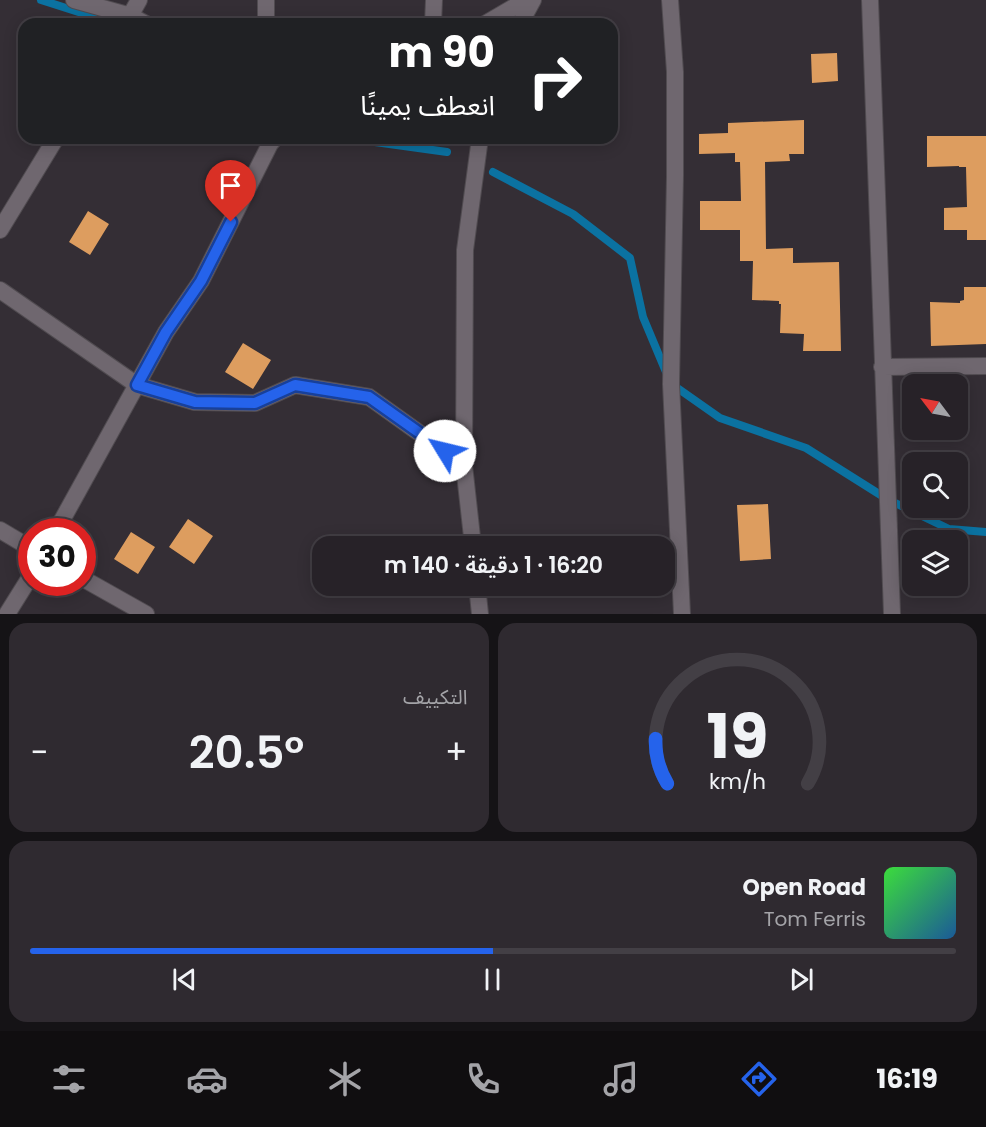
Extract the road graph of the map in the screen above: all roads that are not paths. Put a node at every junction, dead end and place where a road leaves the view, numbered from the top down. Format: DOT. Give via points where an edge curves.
graph roads {
  1 [pos="74,0"];
  2 [pos="139,0"];
  3 [pos="266,0"];
  4 [pos="435,0"];
  5 [pos="526,0"];
  6 [pos="533,0"];
  7 [pos="670,0"];
  8 [pos="870,0"];
  9 [pos="123,18"];
  10 [pos="129,18"];
  11 [pos="266,18"];
  12 [pos="434,18"];
  13 [pos="495,18"];
  14 [pos="523,18"];
  15 [pos="52,144"];
  16 [pos="270,144"];
  17 [pos="479,144"];
  18 [pos="0,230"];
  19 [pos="0,290"];
  20 [pos="986,366"];
  21 [pos="882,367"];
  22 [pos="137,385"];
  23 [pos="464,465"];
  24 [pos="63,518"];
  25 [pos="0,530"];
  26 [pos="472,536"];
  27 [pos="18,541"];
  28 [pos="96,586"];
  29 [pos="18,596"];
  30 [pos="478,596"];
  31 [pos="7,614"];
  32 [pos="146,614"];
  33 [pos="480,614"];
  34 [pos="682,614"];
  35 [pos="892,614"];
  1 -- 9 [label="street"];
  2 -- 10 [label="street"];
  3 -- 11 [label="street"];
  4 -- 12 [label="street"];
  5 -- 13 [label="street"];
  6 -- 14 [label="street"];
  7 -- 34 [label="street" via="675,72 671,384"];
  8 -- 21 [label="street"];
  15 -- 18 [label="street"];
  16 -- 22 [label="street" via="201,281 166,332"];
  17 -- 23 [label="street" via="465,250"];
  19 -- 22 [label="street"];
  20 -- 21 [label="street"];
  21 -- 35 [label="street"];
  22 -- 23 [label="street" via="195,402 255,403 295,385 369,397"];
  22 -- 24 [label="street"];
  23 -- 26 [label="street"];
  25 -- 27 [label="street"];
  28 -- 32 [label="street"];
  29 -- 31 [label="street"];
  30 -- 33 [label="street"];
}
